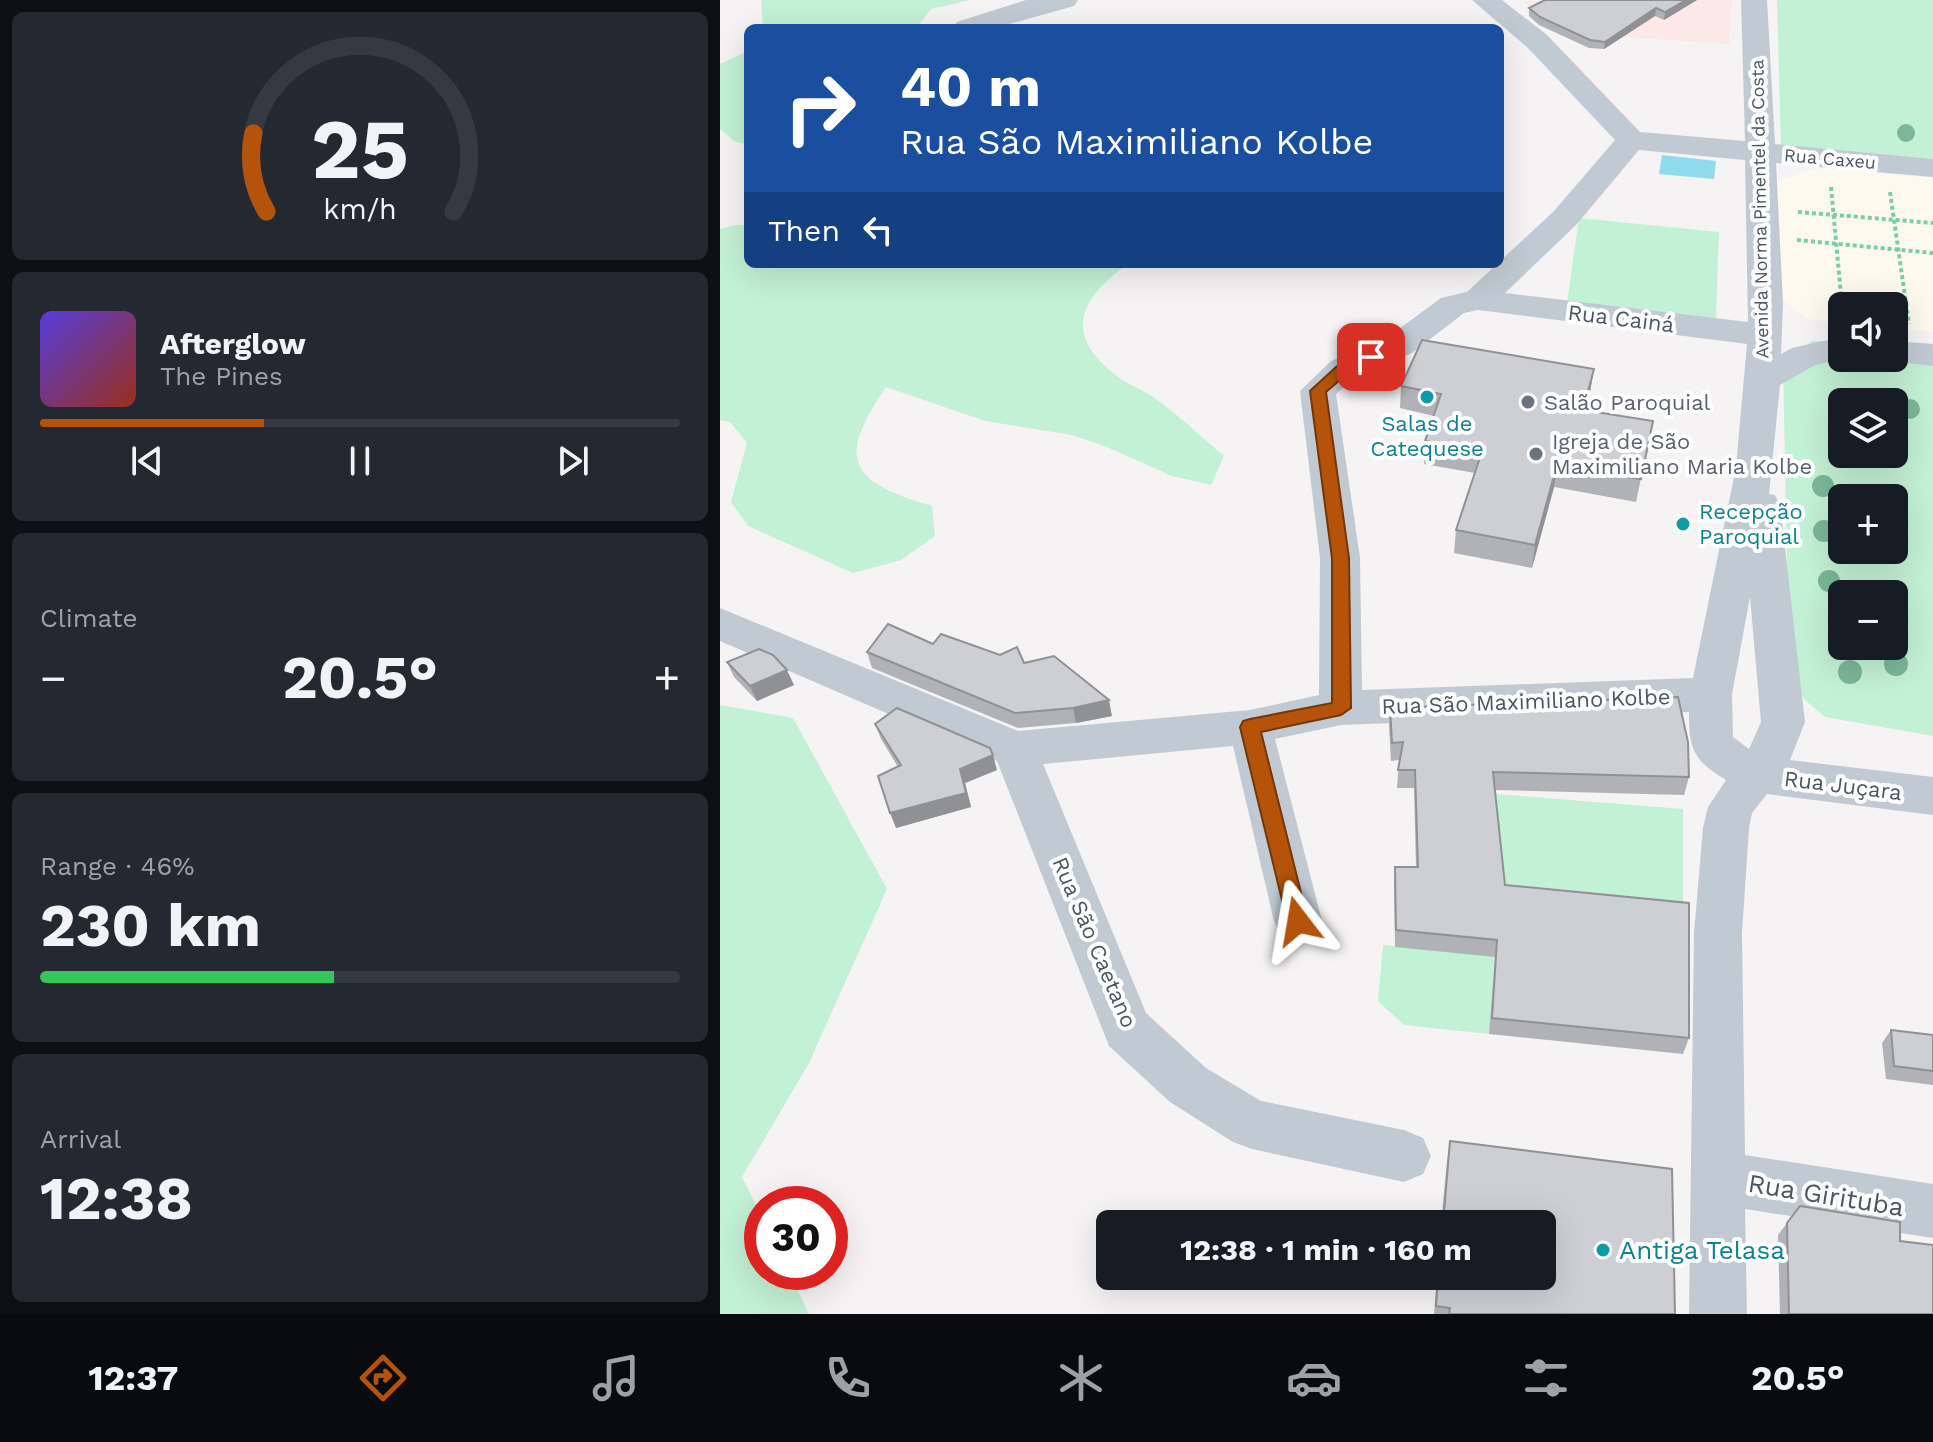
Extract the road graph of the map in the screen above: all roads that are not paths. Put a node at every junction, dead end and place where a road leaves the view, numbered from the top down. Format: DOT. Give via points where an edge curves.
graph roads {
  1 [pos="1065,0"];
  2 [pos="1485,0"];
  3 [pos="1754,0"];
  4 [pos="979,24"];
  5 [pos="1631,140"];
  6 [pos="1760,153"];
  7 [pos="1933,168"];
  8 [pos="1478,300"];
  9 [pos="1765,319"];
  10 [pos="1828,343"];
  11 [pos="1828,351"];
  12 [pos="1763,379"];
  13 [pos="1755,467"];
  14 [pos="720,624"];
  15 [pos="1711,694"];
  16 [pos="1341,708"];
  17 [pos="1250,727"];
  18 [pos="1015,749"];
  19 [pos="1754,774"];
  20 [pos="1933,796"];
  21 [pos="1298,921"];
  22 [pos="1404,1156"];
  23 [pos="1720,1178"];
  24 [pos="1933,1211"];
  25 [pos="1718,1314"];
  1 -- 4 [label="street"];
  2 -- 5 [label="street" via="1537,41"];
  3 -- 6 [label="street, Avenida Norma Pimentel da Costa"];
  5 -- 6 [label="street, Rua Caxeu"];
  5 -- 8 [label="street" via="1565,218"];
  6 -- 7 [label="street, Rua Caxeu"];
  6 -- 9 [label="street, Avenida Norma Pimentel da Costa"];
  8 -- 9 [label="street, Rua Cainá"];
  8 -- 16 [label="street" via="1453,305 1400,345 1343,369 1318,391 1340,558"];
  9 -- 10 [label="street"];
  9 -- 12 [label="street, Avenida Norma Pimentel da Costa"];
  11 -- 12 [label="street" via="1804,356"];
  12 -- 13 [label="street, Avenida Norma Pimentel da Costa"];
  13 -- 15 [label="street, Avenida Norma Pimentel da Costa"];
  13 -- 19 [label="street, Avenida Norma Pimentel da Costa" via="1783,722 1770,755"];
  14 -- 18 [label="street"];
  15 -- 16 [label="street, Rua São Maximiliano Kolbe"];
  15 -- 19 [label="street, Avenida Norma Pimentel da Costa" via="1711,737 1718,753"];
  16 -- 17 [label="street, Rua São Maximiliano Kolbe"];
  17 -- 18 [label="street, Rua São Maximiliano Kolbe"];
  17 -- 21 [label="street"];
  18 -- 22 [label="street, Rua São Caetano" via="1127,1029 1188,1085 1252,1124"];
  19 -- 20 [label="street, Rua Juçara"];
  19 -- 23 [label="street, Avenida Norma Pimentel da Costa" via="1731,807 1726,828 1718,933"];
  23 -- 24 [label="street, Rua Girituba"];
  23 -- 25 [label="street, Avenida Norma Pimentel da Costa"];
}
